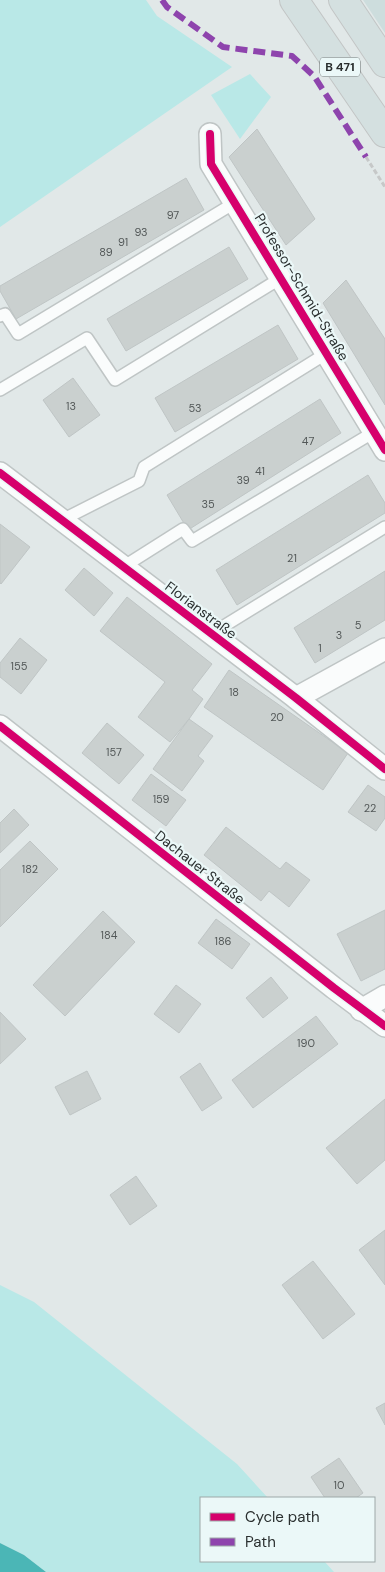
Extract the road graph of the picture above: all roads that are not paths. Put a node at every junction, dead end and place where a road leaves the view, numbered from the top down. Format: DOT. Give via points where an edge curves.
graph roads {
  1 [pos="294,0"];
  2 [pos="343,0"];
  3 [pos="385,63"];
  4 [pos="385,133"];
  5 [pos="210,134"];
  6 [pos="236,202"];
  7 [pos="281,278"];
  8 [pos="0,316"];
  9 [pos="327,353"];
  10 [pos="0,390"];
  11 [pos="374,432"];
  12 [pos="385,450"];
  13 [pos="0,473"];
  14 [pos="62,520"];
  15 [pos="385,527"];
  16 [pos="123,567"];
  17 [pos="211,634"];
  18 [pos="385,649"];
  19 [pos="296,698"];
  20 [pos="3,733"];
  21 [pos="385,769"];
  22 [pos="385,996"];
  23 [pos="361,1010"];
  24 [pos="385,1026"];
  1 -- 4 [label="highway, B 471"];
  2 -- 3 [label="highway, B 471"];
  5 -- 6 [label="street, Professor-Schmid-Straße" via="211,164"];
  6 -- 7 [label="street, Professor-Schmid-Straße"];
  6 -- 8 [label="lane" via="18,334 5,314"];
  7 -- 9 [label="street, Professor-Schmid-Straße"];
  7 -- 10 [label="lane" via="115,380 87,338"];
  9 -- 11 [label="street, Professor-Schmid-Straße"];
  9 -- 14 [label="lane" via="144,467 139,481"];
  11 -- 12 [label="street, Professor-Schmid-Straße"];
  11 -- 16 [label="lane" via="192,541 183,529"];
  13 -- 14 [label="street, Florianstraße"];
  14 -- 16 [label="street, Florianstraße"];
  15 -- 17 [label="lane"];
  16 -- 17 [label="street, Florianstraße"];
  17 -- 19 [label="street, Florianstraße"];
  18 -- 19 [label="street"];
  19 -- 21 [label="street, Florianstraße"];
  20 -- 23 [label="street, Dachauer Straße"];
  22 -- 23 [label="street"];
  23 -- 24 [label="street, Dachauer Straße"];
}
